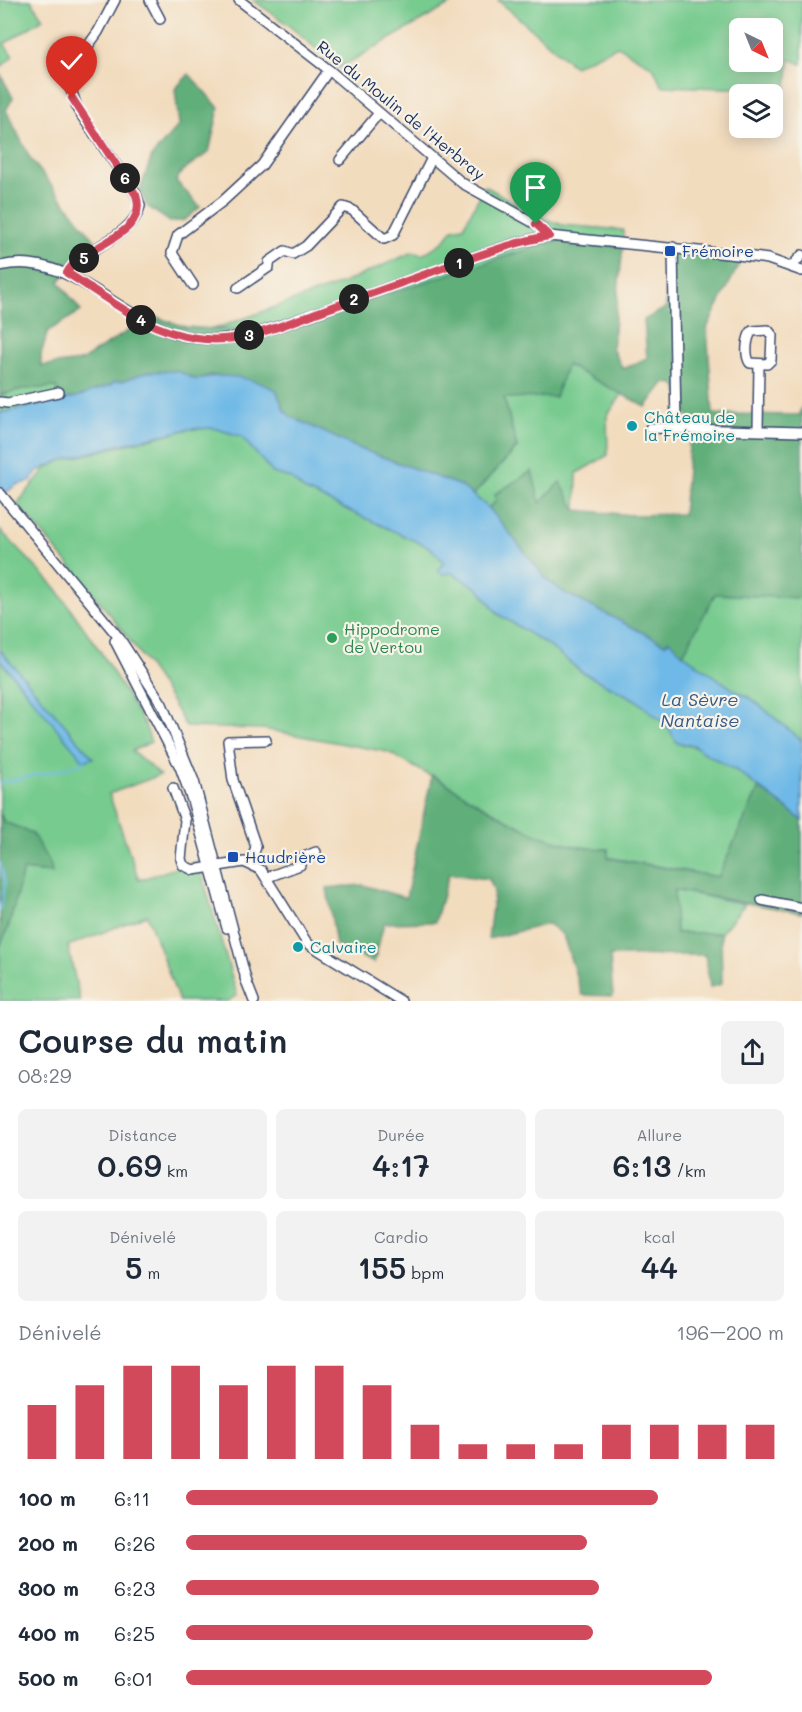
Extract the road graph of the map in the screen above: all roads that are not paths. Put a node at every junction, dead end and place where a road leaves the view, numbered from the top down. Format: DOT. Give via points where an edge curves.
graph roads {
  1 [pos="115,0"];
  2 [pos="150,0"];
  3 [pos="239,0"];
  4 [pos="160,19"];
  5 [pos="329,70"];
  6 [pos="379,113"];
  7 [pos="432,158"];
  8 [pos="340,160"];
  9 [pos="549,236"];
  10 [pos="673,247"];
  11 [pos="802,255"];
  12 [pos="0,266"];
  13 [pos="792,266"];
  14 [pos="802,271"];
  15 [pos="67,273"];
  16 [pos="193,285"];
  17 [pos="238,288"];
  18 [pos="759,364"];
  19 [pos="59,392"];
  20 [pos="0,402"];
  21 [pos="676,427"];
  22 [pos="650,428"];
  23 [pos="758,430"];
  24 [pos="802,432"];
  25 [pos="0,493"];
  26 [pos="102,618"];
  27 [pos="266,740"];
  28 [pos="173,788"];
  29 [pos="316,852"];
  30 [pos="250,864"];
  31 [pos="214,866"];
  32 [pos="268,877"];
  33 [pos="762,900"];
  34 [pos="802,908"];
  35 [pos="254,1001"];
  36 [pos="401,1001"];
  1 -- 15 [label="street" via="72,68 70,87 78,110 140,206 131,223"];
  2 -- 4 [label="street"];
  3 -- 5 [label="street, Rue du Moulin de l'Herbray"];
  5 -- 6 [label="street, Rue du Moulin de l'Herbray"];
  5 -- 16 [label="street" via="262,165 178,235 172,253"];
  6 -- 7 [label="street, Rue du Moulin de l'Herbray"];
  6 -- 8 [label="street"];
  7 -- 9 [label="street, Rue du Moulin de l'Herbray" via="462,183 536,224"];
  7 -- 17 [label="street" via="393,235 384,239 352,210 343,207 306,246 293,254 285,250 269,262 269,267"];
  9 -- 10 [label="street"];
  9 -- 15 [label="street" via="268,330 223,339 196,339 163,330 124,311"];
  10 -- 13 [label="street" via="768,259"];
  10 -- 21 [label="street"];
  11 -- 13 [label="street"];
  12 -- 15 [label="street" via="40,264"];
  13 -- 14 [label="street"];
  18 -- 23 [label="street"];
  19 -- 20 [label="street"];
  21 -- 22 [label="street"];
  21 -- 23 [label="street"];
  23 -- 24 [label="street"];
  25 -- 26 [label="street"];
  26 -- 31 [label="street" via="170,746"];
  26 -- 31 [label="street" via="135,660 162,704 194,781"];
  27 -- 30 [label="street" via="228,741 233,780 256,847"];
  28 -- 31 [label="street" via="184,820 183,865 193,870"];
  29 -- 32 [label="street" via="299,859 300,865"];
  30 -- 31 [label="street" via="231,862"];
  30 -- 32 [label="street"];
  31 -- 35 [label="street" via="229,934"];
  32 -- 36 [label="street" via="307,944"];
  33 -- 34 [label="street"];
}
